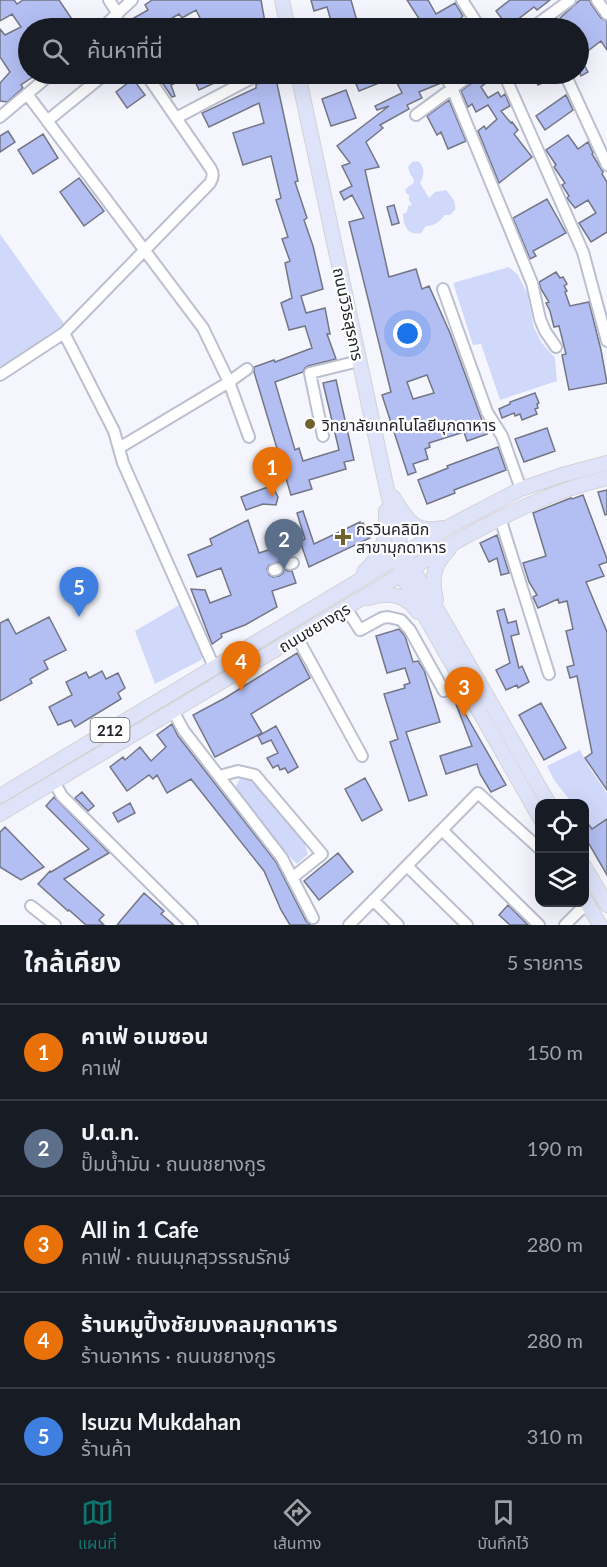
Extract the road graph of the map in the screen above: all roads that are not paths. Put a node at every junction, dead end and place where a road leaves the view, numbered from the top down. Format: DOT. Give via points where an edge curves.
graph roads {
  1 [pos="109,0"];
  2 [pos="132,0"];
  3 [pos="282,0"];
  4 [pos="462,0"];
  5 [pos="570,0"];
  6 [pos="597,0"];
  7 [pos="118,14"];
  8 [pos="607,14"];
  9 [pos="115,18"];
  10 [pos="286,18"];
  11 [pos="474,18"];
  12 [pos="549,18"];
  13 [pos="39,84"];
  14 [pos="93,84"];
  15 [pos="153,84"];
  16 [pos="242,84"];
  17 [pos="299,84"];
  18 [pos="450,84"];
  19 [pos="458,84"];
  20 [pos="508,84"];
  21 [pos="570,84"];
  22 [pos="452,88"];
  23 [pos="27,94"];
  24 [pos="1,114"];
  25 [pos="416,115"];
  26 [pos="176,118"];
  27 [pos="47,121"];
  28 [pos="607,165"];
  29 [pos="145,250"];
  30 [pos="443,289"];
  31 [pos="63,333"];
  32 [pos="607,341"];
  33 [pos="556,347"];
  34 [pos="359,361"];
  35 [pos="247,369"];
  36 [pos="0,375"];
  37 [pos="229,382"];
  38 [pos="323,435"];
  39 [pos="249,437"];
  40 [pos="119,448"];
  41 [pos="607,463"];
  42 [pos="607,478"];
  43 [pos="386,485"];
  44 [pos="521,489"];
  45 [pos="500,518"];
  46 [pos="450,526"];
  47 [pos="459,540"];
  48 [pos="403,555"];
  49 [pos="407,570"];
  50 [pos="342,591"];
  51 [pos="349,605"];
  52 [pos="440,613"];
  53 [pos="428,622"];
  54 [pos="297,637"];
  55 [pos="214,667"];
  56 [pos="549,674"];
  57 [pos="462,683"];
  58 [pos="173,711"];
  59 [pos="362,756"];
  60 [pos="526,763"];
  61 [pos="512,770"];
  62 [pos="219,776"];
  63 [pos="54,782"];
  64 [pos="0,796"];
  65 [pos="546,799"];
  66 [pos="535,809"];
  67 [pos="0,814"];
  68 [pos="442,830"];
  69 [pos="535,844"];
  70 [pos="407,866"];
  71 [pos="589,871"];
  72 [pos="292,878"];
  73 [pos="603,887"];
  74 [pos="373,900"];
  75 [pos="607,905"];
  76 [pos="31,906"];
  77 [pos="589,906"];
  78 [pos="582,907"];
  79 [pos="313,918"];
  80 [pos="55,925"];
  81 [pos="192,925"];
  82 [pos="349,925"];
  83 [pos="398,925"];
  84 [pos="467,925"];
  85 [pos="539,925"];
  86 [pos="565,925"];
  87 [pos="600,925"];
  1 -- 7 [label="street"];
  2 -- 7 [label="street"];
  3 -- 10 [label="main road"];
  4 -- 11 [label="street"];
  5 -- 12 [label="street"];
  6 -- 8 [label="street"];
  7 -- 9 [label="street"];
  13 -- 23 [label="street"];
  14 -- 27 [label="street"];
  15 -- 26 [label="street"];
  16 -- 26 [label="street"];
  17 -- 34 [label="main road, ถนนวิวิธสุรการ"];
  18 -- 22 [label="street"];
  19 -- 22 [label="street"];
  20 -- 32 [label="street" via="583,252"];
  21 -- 28 [label="street"];
  22 -- 25 [label="street"];
  22 -- 33 [label="street" via="532,283 540,319"];
  23 -- 24 [label="street"];
  23 -- 27 [label="street"];
  26 -- 29 [label="street" via="213,175 210,183"];
  27 -- 29 [label="street"];
  29 -- 31 [label="street"];
  29 -- 37 [label="street" via="203,328"];
  30 -- 44 [label="street" via="487,412 502,436"];
  31 -- 36 [label="street"];
  31 -- 40 [label="street"];
  34 -- 38 [label="street" via="310,373"];
  34 -- 43 [label="main road, ถนนวิวิธสุรการ"];
  35 -- 37 [label="street"];
  37 -- 39 [label="street"];
  37 -- 40 [label="street"];
  40 -- 55 [label="street"];
  41 -- 44 [label="main road, ถนนชยางกูร / 212"];
  42 -- 45 [label="main road, ถนนชยางกูร / 212" via="546,496"];
  43 -- 46 [label="main road" via="416,527"];
  43 -- 48 [label="main road, ถนนวิวิธสุรการ"];
  43 -- 50 [label="main road" via="386,539 369,568"];
  44 -- 46 [label="main road, ถนนชยางกูร / 212"];
  45 -- 47 [label="main road, ถนนชยางกูร / 212"];
  45 -- 56 [label="street"];
  46 -- 48 [label="main road, ถนนชยางกูร / 212"];
  47 -- 49 [label="main road, ถนนชยางกูร / 212"];
  47 -- 52 [label="main road" via="440,558 434,572 433,586"];
  48 -- 49 [label="main road"];
  48 -- 50 [label="main road, ถนนชยางกูร / 212"];
  49 -- 51 [label="main road, ถนนชยางกูร / 212"];
  49 -- 52 [label="main road"];
  49 -- 53 [label="main road"];
  50 -- 55 [label="main road, ถนนชยางกูร / 212"];
  51 -- 53 [label="main road" via="373,597 398,597 408,601"];
  51 -- 54 [label="main road, ถนนชยางกูร / 212"];
  51 -- 57 [label="street" via="360,630 382,618 401,620 444,691"];
  52 -- 60 [label="main road"];
  53 -- 57 [label="main road"];
  54 -- 58 [label="main road, ถนนชยางกูร / 212"];
  54 -- 59 [label="street"];
  55 -- 64 [label="main road, ถนนชยางกูร / 212"];
  57 -- 61 [label="main road"];
  58 -- 62 [label="street"];
  58 -- 63 [label="main road, ถนนชยางกูร / 212"];
  60 -- 61 [label="main road"];
  60 -- 65 [label="main road"];
  61 -- 66 [label="main road"];
  62 -- 72 [label="street" via="282,858"];
  62 -- 72 [label="street" via="238,771 255,774 322,854"];
  63 -- 67 [label="main road, ถนนชยางกูร / 212"];
  63 -- 81 [label="street" via="62,796"];
  68 -- 69 [label="street" via="478,793"];
  68 -- 70 [label="street"];
  68 -- 85 [label="street"];
  70 -- 74 [label="street"];
  70 -- 84 [label="street"];
  71 -- 73 [label="main road"];
  72 -- 79 [label="street"];
  73 -- 75 [label="main road"];
  74 -- 82 [label="street"];
  74 -- 83 [label="street"];
  76 -- 80 [label="street"];
  77 -- 87 [label="main road"];
  78 -- 86 [label="street"];
}
